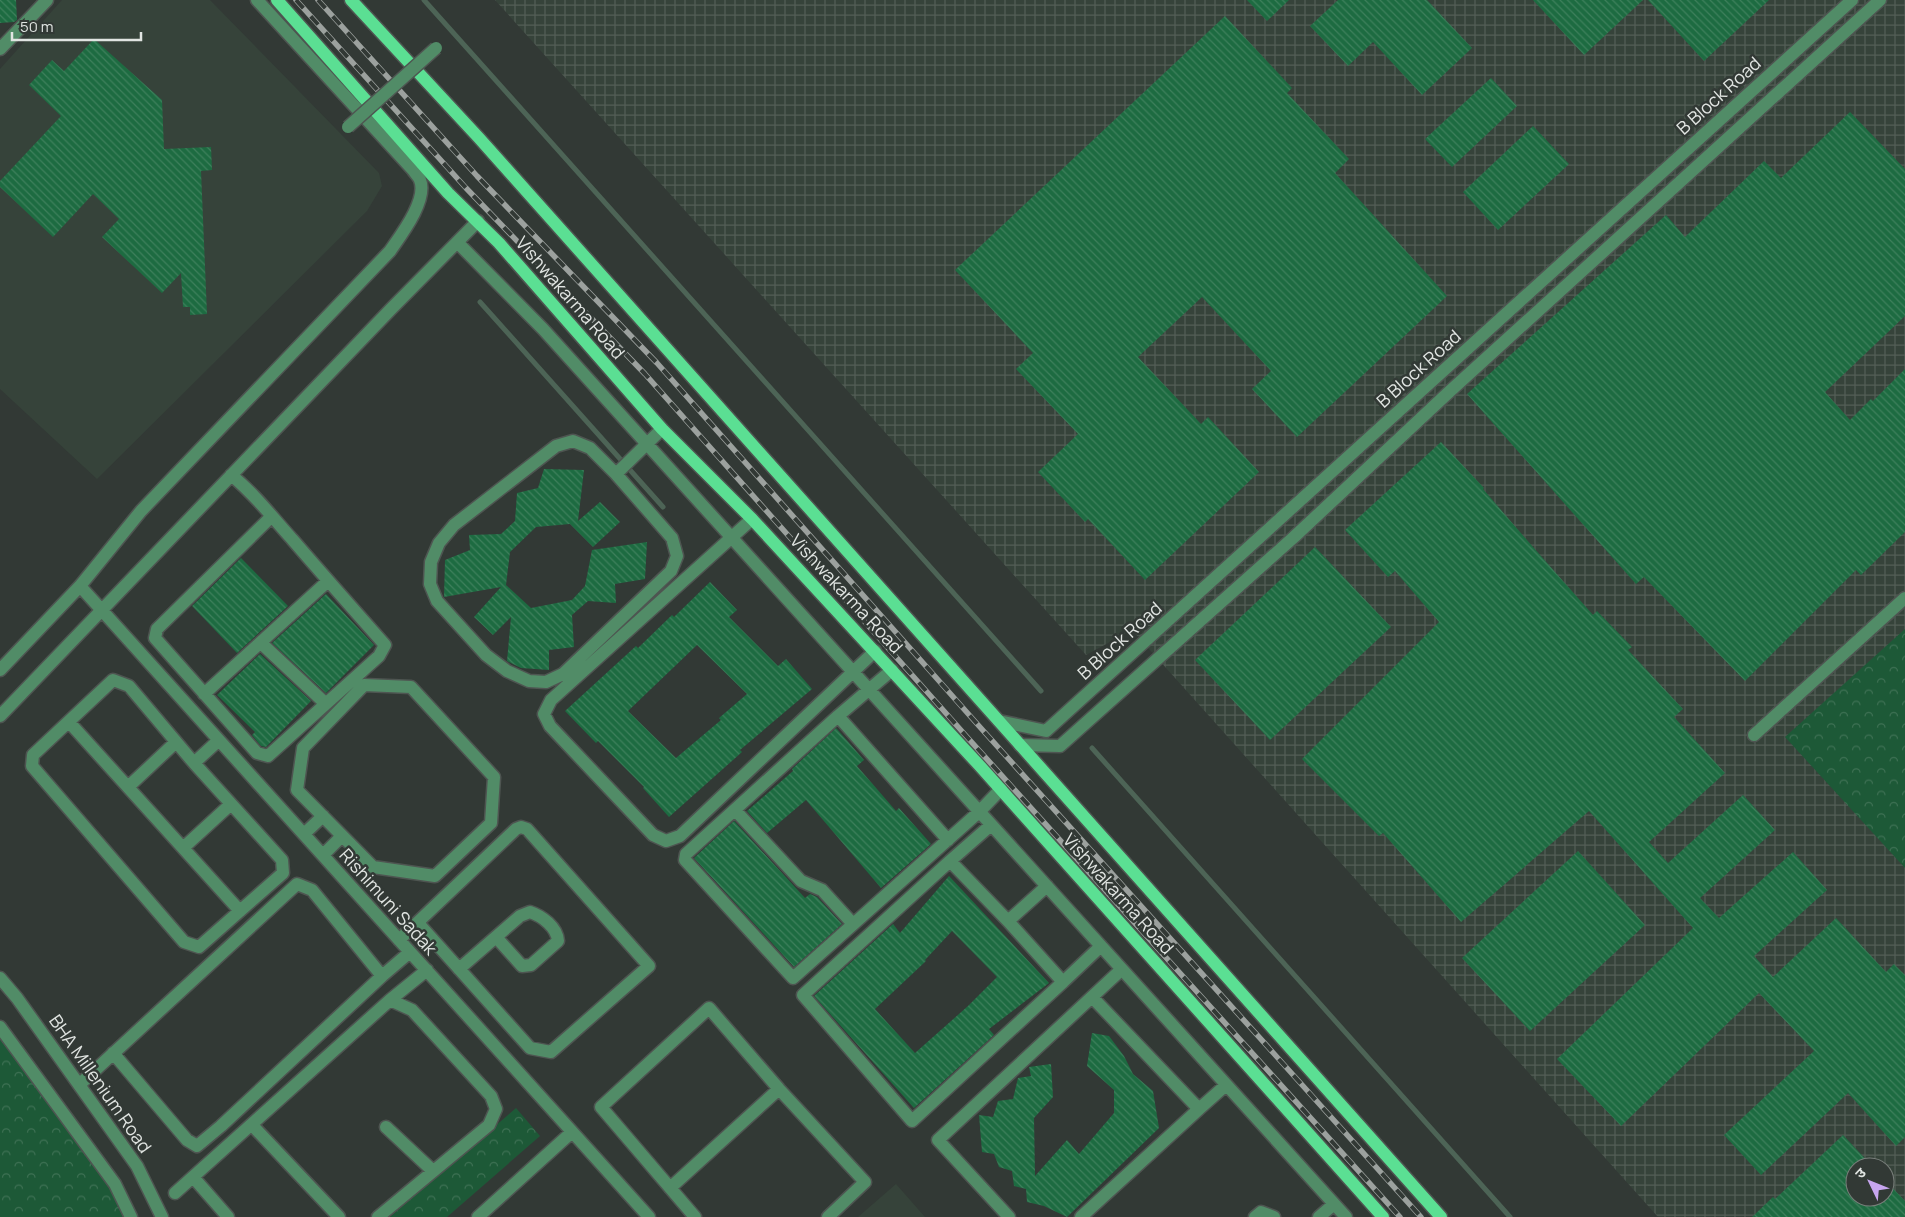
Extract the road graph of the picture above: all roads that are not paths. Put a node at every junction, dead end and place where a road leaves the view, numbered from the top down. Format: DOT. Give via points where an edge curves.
graph roads {
  1 [pos="47,0"];
  2 [pos="257,0"];
  3 [pos="277,0"];
  4 [pos="350,0"];
  5 [pos="1852,0"];
  6 [pos="1880,0"];
  7 [pos="436,48"];
  8 [pos="0,49"];
  9 [pos="348,127"];
  10 [pos="478,221"];
  11 [pos="457,242"];
  12 [pos="662,429"];
  13 [pos="648,444"];
  14 [pos="616,474"];
  15 [pos="232,475"];
  16 [pos="272,516"];
  17 [pos="752,519"];
  18 [pos="732,537"];
  19 [pos="328,581"];
  20 [pos="80,586"];
  21 [pos="1905,598"];
  22 [pos="102,610"];
  23 [pos="260,643"];
  24 [pos="875,652"];
  25 [pos="0,670"];
  26 [pos="892,670"];
  27 [pos="854,672"];
  28 [pos="869,689"];
  29 [pos="204,694"];
  30 [pos="326,704"];
  31 [pos="0,716"];
  32 [pos="838,716"];
  33 [pos="999,721"];
  34 [pos="69,722"];
  35 [pos="1754,735"];
  36 [pos="219,740"];
  37 [pos="176,742"];
  38 [pos="1020,745"];
  39 [pos="194,763"];
  40 [pos="128,787"];
  41 [pos="1001,789"];
  42 [pos="231,804"];
  43 [pos="735,810"];
  44 [pos="980,811"];
  45 [pos="323,816"];
  46 [pos="991,824"];
  47 [pos="304,834"];
  48 [pos="342,836"];
  49 [pos="948,840"];
  50 [pos="183,848"];
  51 [pos="323,855"];
  52 [pos="950,861"];
  53 [pos="1047,886"];
  54 [pos="240,911"];
  55 [pos="1008,921"];
  56 [pos="418,923"];
  57 [pos="853,924"];
  58 [pos="496,937"];
  59 [pos="399,940"];
  60 [pos="1101,946"];
  61 [pos="410,952"];
  62 [pos="1122,969"];
  63 [pos="427,970"];
  64 [pos="459,970"];
  65 [pos="382,976"];
  66 [pos="0,978"];
  67 [pos="1063,982"];
  68 [pos="1092,997"];
  69 [pos="390,1000"];
  70 [pos="0,1027"];
  71 [pos="113,1053"];
  72 [pos="79,1085"];
  73 [pos="1226,1085"];
  74 [pos="779,1089"];
  75 [pos="1200,1109"];
  76 [pos="252,1125"];
  77 [pos="386,1128"];
  78 [pos="572,1132"];
  79 [pos="433,1171"];
  80 [pos="193,1177"];
  81 [pos="670,1188"];
  82 [pos="175,1192"];
  83 [pos="1334,1204"];
  84 [pos="131,1217"];
  85 [pos="162,1217"];
  86 [pos="228,1217"];
  87 [pos="339,1217"];
  88 [pos="378,1217"];
  89 [pos="478,1217"];
  90 [pos="649,1217"];
  91 [pos="695,1217"];
  92 [pos="828,1217"];
  93 [pos="1009,1217"];
  94 [pos="1081,1217"];
  95 [pos="1256,1217"];
  96 [pos="1274,1217"];
  97 [pos="1319,1217"];
  98 [pos="1346,1217"];
  99 [pos="1383,1217"];
  100 [pos="1441,1217"];
  1 -- 8 [label="street"];
  2 -- 20 [label="street" via="413,170 422,191 416,209 390,251 141,511"];
  3 -- 10 [label="main road, Vishwakarma Road" via="429,172"];
  4 -- 33 [label="main road, Vishwakarma Road" via="479,138"];
  5 -- 33 [label="street, B Block Road" via="1046,731"];
  6 -- 38 [label="street, B Block Road" via="1294,537 1060,746"];
  7 -- 9 [label="street, bridge"];
  10 -- 11 [label="street"];
  10 -- 12 [label="main road, Vishwakarma Road"];
  11 -- 13 [label="street" via="543,329"];
  11 -- 15 [label="street"];
  12 -- 13 [label="street"];
  12 -- 17 [label="main road, Vishwakarma Road"];
  13 -- 14 [label="street"];
  13 -- 18 [label="street"];
  14 -- 14 [label="street" via="590,448 573,442 556,446 454,525 439,543 431,562 430,584 437,600 486,655 507,671 529,681 546,682 563,674 671,571 677,556 672,538"];
  15 -- 16 [label="street"];
  15 -- 22 [label="street"];
  16 -- 19 [label="street"];
  16 -- 29 [label="street" via="157,629 155,638"];
  17 -- 18 [label="street"];
  17 -- 24 [label="main road, Vishwakarma Road"];
  18 -- 27 [label="street"];
  18 -- 27 [label="street" via="550,700 544,714 550,726 653,835 666,841 680,836"];
  19 -- 23 [label="street"];
  19 -- 30 [label="street" via="385,645 379,656"];
  20 -- 22 [label="street, Rishimuni Sadak"];
  20 -- 25 [label="street"];
  21 -- 35 [label="street"];
  22 -- 31 [label="street"];
  22 -- 36 [label="street, Rishimuni Sadak"];
  23 -- 29 [label="street"];
  23 -- 30 [label="street"];
  24 -- 26 [label="main road, Vishwakarma Road"];
  24 -- 27 [label="street"];
  26 -- 28 [label="street"];
  26 -- 41 [label="main road, Vishwakarma Road"];
  27 -- 28 [label="street"];
  28 -- 32 [label="street"];
  28 -- 44 [label="street"];
  29 -- 30 [label="street" via="257,753 268,756"];
  32 -- 43 [label="street"];
  32 -- 49 [label="street"];
  33 -- 38 [label="main road, Vishwakarma Road"];
  34 -- 37 [label="street" via="113,680 130,686"];
  34 -- 40 [label="street"];
  34 -- 54 [label="street" via="33,755 32,766 184,942 199,947"];
  36 -- 39 [label="street"];
  36 -- 47 [label="street, Rishimuni Sadak"];
  37 -- 39 [label="street"];
  37 -- 40 [label="street"];
  38 -- 100 [label="main road, Vishwakarma Road"];
  39 -- 42 [label="street"];
  40 -- 50 [label="street"];
  41 -- 44 [label="street"];
  41 -- 99 [label="main road, Vishwakarma Road"];
  42 -- 50 [label="street"];
  42 -- 54 [label="street" via="282,860 283,873"];
  43 -- 57 [label="street" via="801,881 822,890"];
  43 -- 57 [label="street" via="686,854 685,860 793,978"];
  44 -- 46 [label="street"];
  44 -- 49 [label="street"];
  45 -- 47 [label="street"];
  45 -- 48 [label="street"];
  45 -- 48 [label="street" via="297,790 302,748 364,685 411,687 494,777 491,823 435,876 373,867"];
  46 -- 52 [label="street"];
  46 -- 53 [label="street"];
  47 -- 51 [label="street, Rishimuni Sadak"];
  48 -- 51 [label="street"];
  49 -- 57 [label="street"];
  50 -- 54 [label="street"];
  51 -- 59 [label="street, Rishimuni Sadak"];
  52 -- 55 [label="street"];
  52 -- 67 [label="street" via="803,995 912,1121"];
  53 -- 55 [label="street"];
  53 -- 60 [label="street"];
  55 -- 67 [label="street"];
  56 -- 59 [label="street"];
  56 -- 64 [label="street"];
  56 -- 64 [label="street" via="521,827 527,829 563,868 649,966 551,1052 530,1048"];
  58 -- 58 [label="street" via="520,916 530,912 546,921 557,934 558,941 531,965 522,966"];
  58 -- 64 [label="street"];
  59 -- 61 [label="street, Rishimuni Sadak"];
  60 -- 62 [label="street"];
  60 -- 67 [label="street"];
  61 -- 63 [label="street, Rishimuni Sadak"];
  61 -- 65 [label="street"];
  62 -- 68 [label="street"];
  62 -- 73 [label="street"];
  63 -- 69 [label="street"];
  63 -- 78 [label="street, Rishimuni Sadak"];
  65 -- 71 [label="street" via="312,890 297,884"];
  65 -- 71 [label="street" via="197,1146 187,1140"];
  66 -- 72 [label="street, BHA Millenium Road"];
  68 -- 75 [label="street"];
  68 -- 93 [label="street" via="938,1140"];
  69 -- 76 [label="street"];
  69 -- 79 [label="street" via="412,1010 491,1096 496,1109 489,1125"];
  70 -- 84 [label="street" via="116,1184"];
  71 -- 72 [label="street"];
  72 -- 85 [label="street, BHA Millenium Road" via="137,1166"];
  73 -- 75 [label="street"];
  73 -- 83 [label="street"];
  74 -- 81 [label="street"];
  74 -- 81 [label="street" via="709,1008 601,1106"];
  74 -- 92 [label="street" via="866,1182"];
  75 -- 94 [label="street"];
  76 -- 80 [label="street"];
  76 -- 87 [label="street"];
  77 -- 79 [label="street"];
  78 -- 89 [label="street"];
  78 -- 90 [label="street, Rishimuni Sadak"];
  79 -- 88 [label="street"];
  80 -- 82 [label="street"];
  80 -- 86 [label="street"];
  81 -- 91 [label="street"];
  83 -- 97 [label="street"];
  83 -- 98 [label="street"];
  95 -- 96 [label="street" via="1261,1212"];
}
